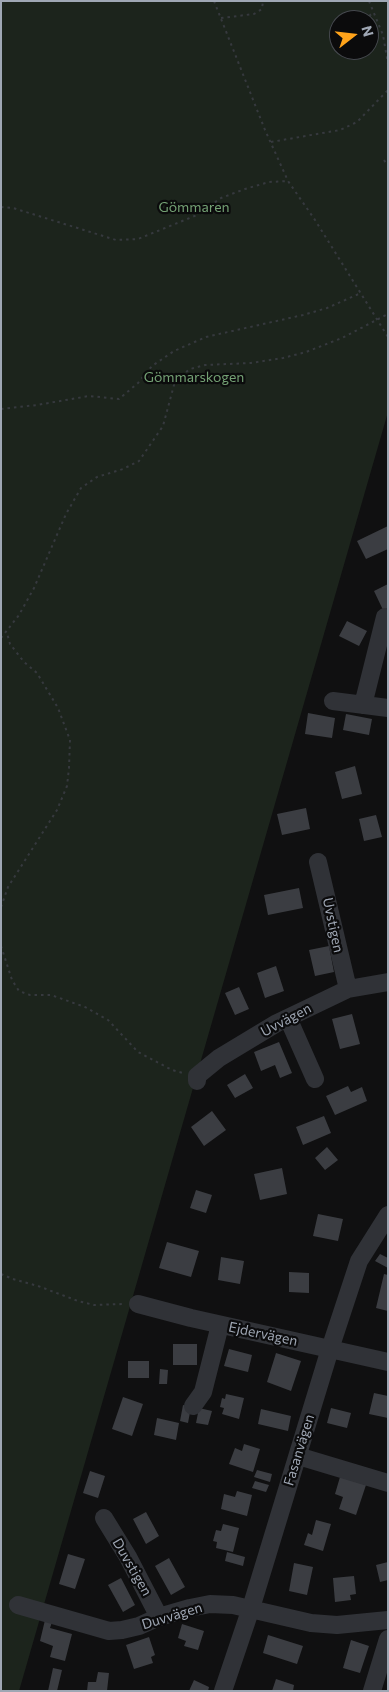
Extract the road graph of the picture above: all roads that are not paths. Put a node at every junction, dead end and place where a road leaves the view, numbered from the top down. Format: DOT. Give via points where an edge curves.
graph roads {
  1 [pos="385,617"];
  2 [pos="332,701"];
  3 [pos="363,705"];
  4 [pos="388,708"];
  5 [pos="318,862"];
  6 [pos="388,982"];
  7 [pos="348,989"];
  8 [pos="288,1018"];
  9 [pos="197,1078"];
  10 [pos="315,1079"];
  11 [pos="388,1215"];
  12 [pos="138,1304"];
  13 [pos="220,1325"];
  14 [pos="330,1349"];
  15 [pos="388,1362"];
  16 [pos="193,1406"];
  17 [pos="298,1456"];
  18 [pos="388,1483"];
  19 [pos="104,1518"];
  20 [pos="18,1605"];
  21 [pos="250,1608"];
  22 [pos="159,1617"];
  23 [pos="388,1620"];
  24 [pos="388,1639"];
  25 [pos="223,1691"];
  26 [pos="372,1691"];
  1 -- 3 [label="street"];
  2 -- 3 [label="street"];
  3 -- 4 [label="street"];
  5 -- 7 [label="street, Uvstigen"];
  6 -- 7 [label="street, Uvvägen"];
  7 -- 8 [label="street, Uvvägen"];
  8 -- 9 [label="street, Uvvägen" via="219,1058"];
  8 -- 10 [label="street"];
  11 -- 14 [label="street, Fasanvägen" via="360,1261"];
  12 -- 13 [label="street, Ejdervägen"];
  13 -- 14 [label="street, Ejdervägen"];
  13 -- 16 [label="street" via="203,1392"];
  14 -- 15 [label="street, Ejdervägen"];
  14 -- 17 [label="street, Fasanvägen"];
  17 -- 18 [label="street"];
  17 -- 21 [label="street, Fasanvägen"];
  19 -- 22 [label="street, Duvstigen"];
  20 -- 22 [label="street, Duvvägen" via="109,1631 139,1626"];
  21 -- 22 [label="street, Duvvägen" via="210,1604"];
  21 -- 23 [label="street, Duvvägen" via="311,1623 337,1625"];
  21 -- 25 [label="street, Fasanvägen"];
  24 -- 26 [label="street"];
}
